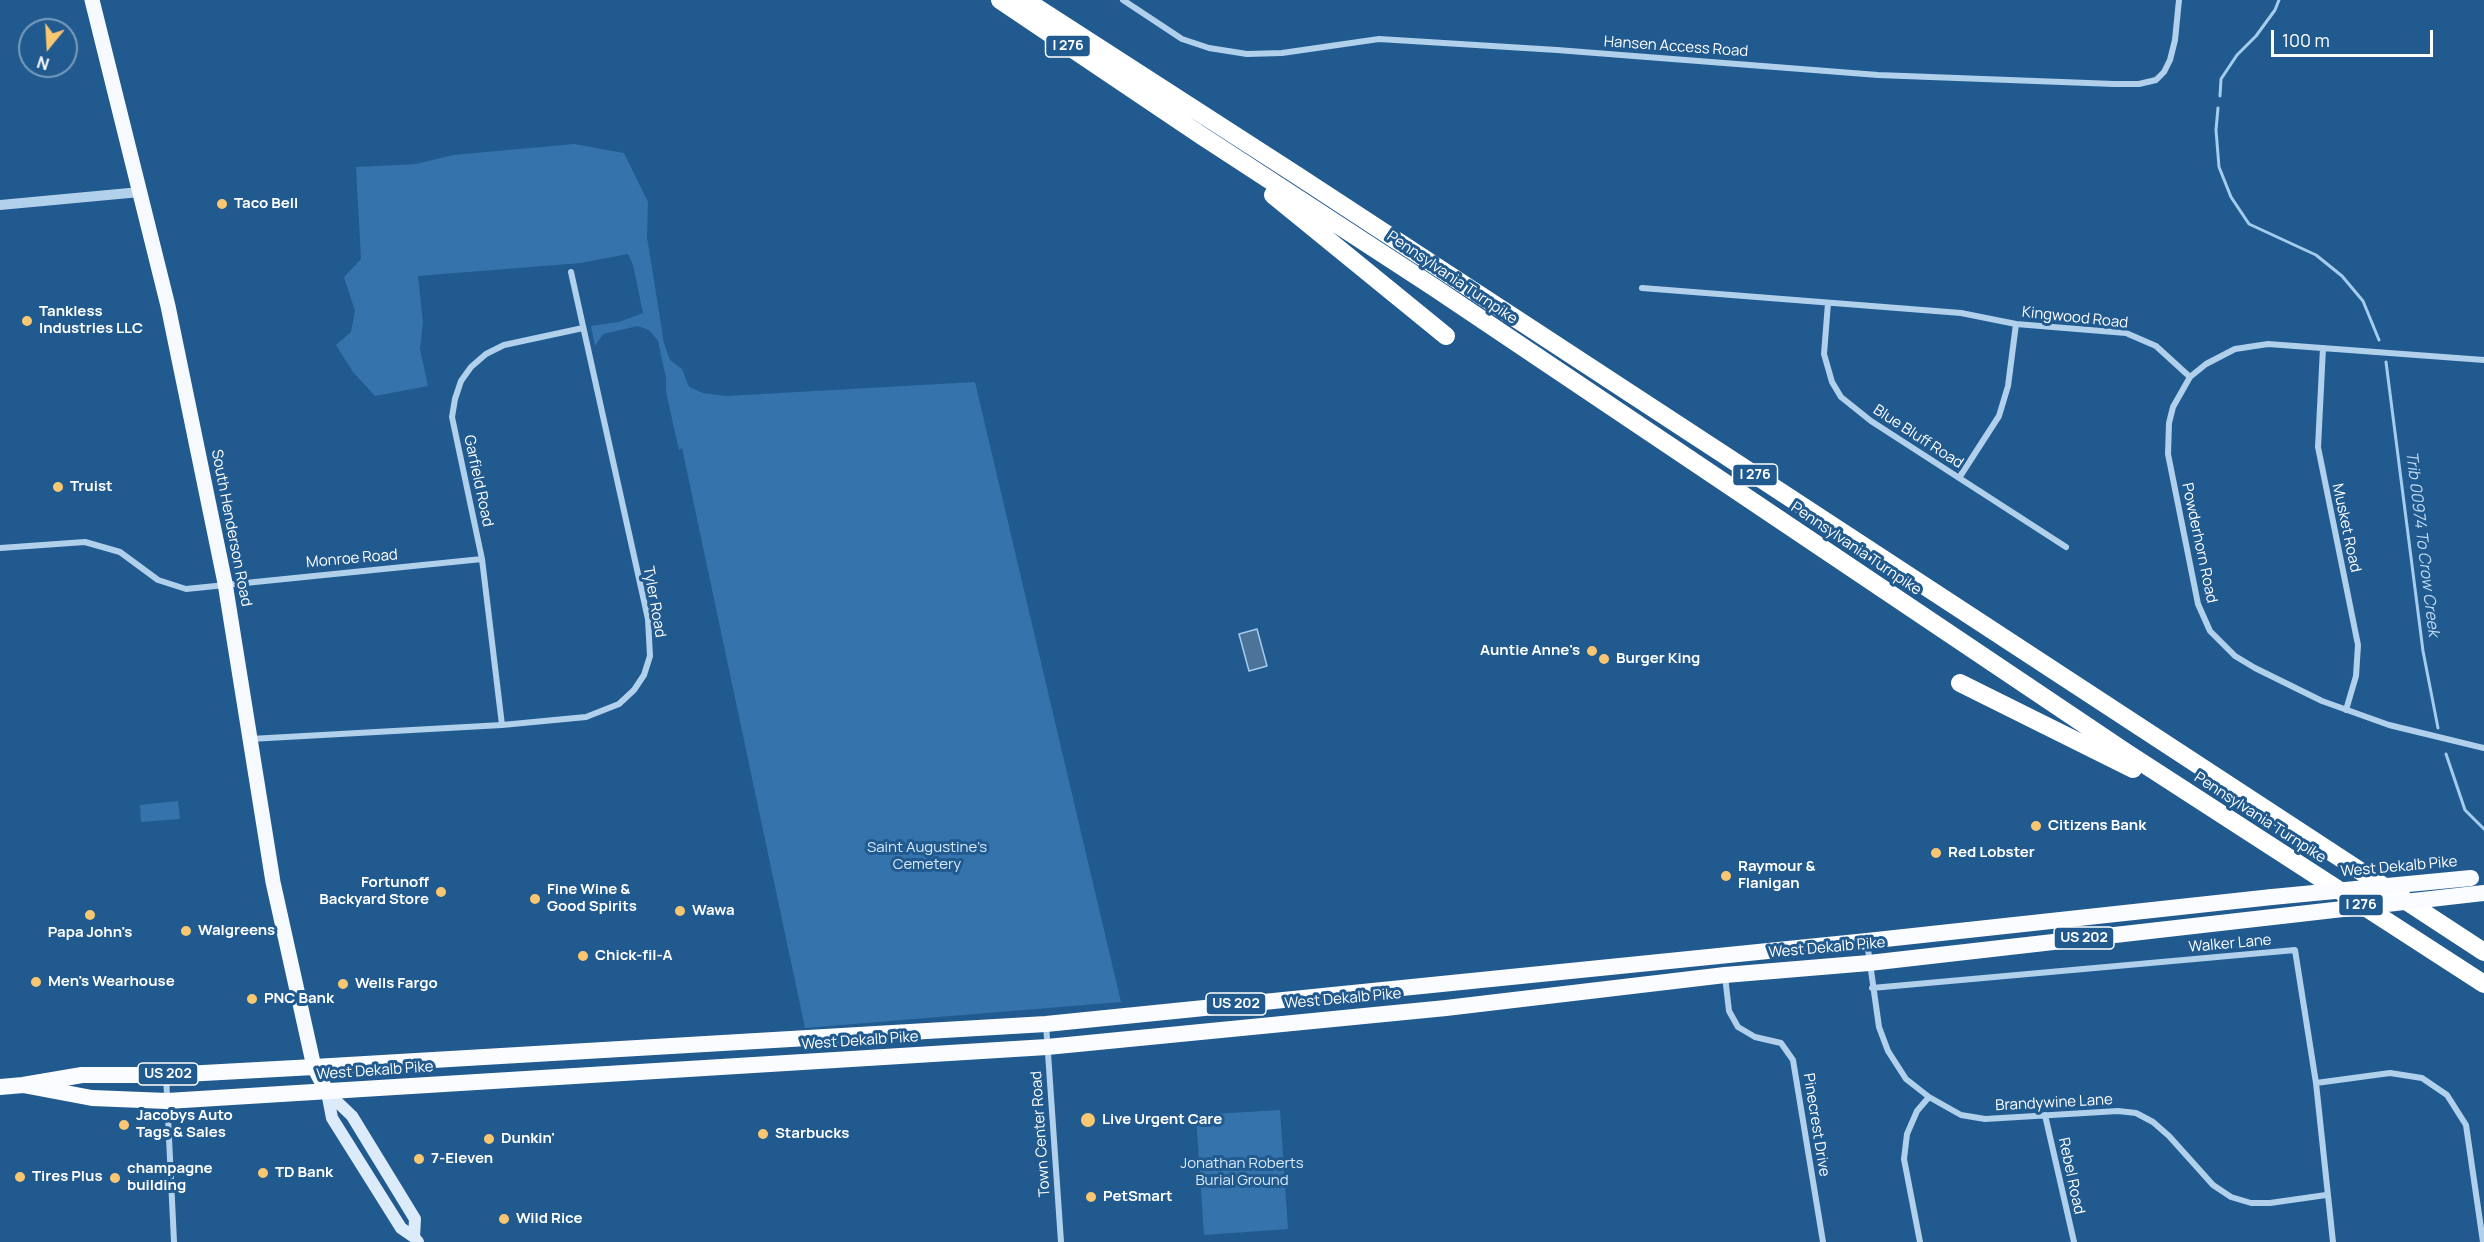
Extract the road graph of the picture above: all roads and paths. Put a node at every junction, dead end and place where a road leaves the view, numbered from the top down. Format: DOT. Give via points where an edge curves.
graph roads {
  1 [pos="92,0"];
  2 [pos="1000,0"];
  3 [pos="1025,0"];
  4 [pos="1123,0"];
  5 [pos="2179,0"];
  6 [pos="1202,136"];
  7 [pos="140,192"];
  8 [pos="0,205"];
  9 [pos="571,273"];
  10 [pos="1642,288"];
  11 [pos="1828,303"];
  12 [pos="2016,324"];
  13 [pos="583,328"];
  14 [pos="1446,336"];
  15 [pos="2322,348"];
  16 [pos="2484,360"];
  17 [pos="2190,377"];
  18 [pos="1959,478"];
  19 [pos="2066,547"];
  20 [pos="0,548"];
  21 [pos="482,559"];
  22 [pos="225,583"];
  23 [pos="1960,683"];
  24 [pos="2346,711"];
  25 [pos="502,725"];
  26 [pos="250,739"];
  27 [pos="2484,748"];
  28 [pos="2237,826"];
  29 [pos="2478,878"];
  30 [pos="2484,893"];
  31 [pos="1867,941"];
  32 [pos="2484,952"];
  33 [pos="1869,963"];
  34 [pos="1725,975"];
  35 [pos="2484,984"];
  36 [pos="1872,988"];
  37 [pos="1046,1024"];
  38 [pos="775,1041"];
  39 [pos="720,1043"];
  40 [pos="1047,1047"];
  41 [pos="314,1067"];
  42 [pos="709,1069"];
  43 [pos="633,1072"];
  44 [pos="165,1075"];
  45 [pos="2316,1083"];
  46 [pos="23,1085"];
  47 [pos="0,1087"];
  48 [pos="327,1092"];
  49 [pos="1929,1096"];
  50 [pos="167,1101"];
  51 [pos="2045,1115"];
  52 [pos="2326,1195"];
  53 [pos="416,1239"];
  54 [pos="174,1242"];
  55 [pos="1061,1242"];
  56 [pos="1823,1242"];
  57 [pos="1920,1242"];
  58 [pos="2074,1242"];
  59 [pos="2333,1242"];
  60 [pos="2483,1242"];
  1 -- 7 [label="main road, South Henderson Road"];
  2 -- 6 [label="highway, Pennsylvania Turnpike / I 276"];
  3 -- 32 [label="highway, Pennsylvania Turnpike / I 276"];
  4 -- 5 [label="street, Hansen Access Road" via="1182,39 1247,54 1379,39 1878,75 2114,84 2156,80 2164,72 2175,40"];
  6 -- 14 [label="highway"];
  6 -- 28 [label="highway, Pennsylvania Turnpike / I 276"];
  7 -- 8 [label="street"];
  7 -- 22 [label="main road, South Henderson Road" via="168,306"];
  9 -- 13 [label="street, Tyler Road"];
  10 -- 11 [label="street, Kingwood Road"];
  11 -- 12 [label="street, Kingwood Road" via="1961,313"];
  11 -- 18 [label="street, Blue Bluff Road" via="1824,354 1841,397"];
  12 -- 17 [label="street, Kingwood Road" via="2126,333 2156,346"];
  12 -- 18 [label="street" via="2008,386 1999,416"];
  13 -- 21 [label="street, Garfield Road" via="504,345 486,354 461,381 452,417"];
  13 -- 25 [label="street, Tyler Road" via="648,619 650,656 634,690 619,704 602,712"];
  15 -- 16 [label="street"];
  15 -- 17 [label="street" via="2250,345 2220,355"];
  15 -- 24 [label="street, Musket Road" via="2318,447 2358,645 2356,676"];
  17 -- 24 [label="street, Powderhorn Road" via="2173,407 2168,454 2204,619 2210,631 2235,656 2278,681"];
  18 -- 19 [label="street, Blue Bluff Road"];
  20 -- 22 [label="street, Monroe Road" via="85,542 120,552 158,580 173,586 186,589"];
  21 -- 22 [label="street, Monroe Road"];
  21 -- 25 [label="street, Garfield Road"];
  22 -- 26 [label="main road, South Henderson Road"];
  23 -- 28 [label="highway" via="2116,760"];
  24 -- 27 [label="street, Powderhorn Road"];
  25 -- 26 [label="street, Tyler Road"];
  26 -- 41 [label="main road, South Henderson Road" via="273,882"];
  28 -- 35 [label="highway, Pennsylvania Turnpike / I 276"];
  29 -- 31 [label="highway, West Dekalb Pike / US 202, bridge"];
  30 -- 33 [label="highway, West Dekalb Pike / US 202, bridge"];
  31 -- 33 [label="street, Brandywine Lane"];
  31 -- 37 [label="highway, West Dekalb Pike / US 202"];
  33 -- 34 [label="highway, West Dekalb Pike / US 202"];
  33 -- 36 [label="street, Brandywine Lane"];
  34 -- 40 [label="highway, West Dekalb Pike / US 202" via="1446,1008"];
  34 -- 56 [label="street, Pinecrest Drive" via="1729,1011 1738,1027 1755,1037 1781,1043 1793,1060"];
  36 -- 45 [label="street, Walker Lane" via="2295,950"];
  36 -- 49 [label="street, Brandywine Lane" via="1888,1051 1906,1079"];
  37 -- 38 [label="highway, West Dekalb Pike / US 202"];
  37 -- 40 [label="street, Town Center Road"];
  38 -- 39 [label="highway, West Dekalb Pike / US 202"];
  38 -- 42 [label="highway"];
  39 -- 41 [label="highway, West Dekalb Pike / US 202"];
  39 -- 43 [label="highway" via="705,1057"];
  40 -- 42 [label="highway, West Dekalb Pike / US 202"];
  40 -- 55 [label="street, Town Center Road"];
  41 -- 44 [label="highway, West Dekalb Pike / US 202"];
  41 -- 48 [label="main road, South Henderson Road"];
  42 -- 43 [label="highway, West Dekalb Pike / US 202"];
  43 -- 48 [label="highway, West Dekalb Pike / US 202"];
  44 -- 46 [label="highway, West Dekalb Pike / US 202" via="82,1075"];
  44 -- 50 [label="street"];
  45 -- 52 [label="street, Walker Lane"];
  45 -- 60 [label="street" via="2390,1073 2422,1078 2447,1095 2466,1125"];
  46 -- 47 [label="highway, West Dekalb Pike / US 202"];
  46 -- 50 [label="highway, West Dekalb Pike / US 202" via="92,1098"];
  48 -- 50 [label="highway, West Dekalb Pike / US 202"];
  48 -- 53 [label="main road" via="332,1118 401,1228"];
  49 -- 51 [label="street, Brandywine Lane" via="1961,1114 1985,1119"];
  49 -- 57 [label="street" via="1907,1134 1904,1159"];
  50 -- 54 [label="street"];
  51 -- 52 [label="street, Brandywine Lane" via="2136,1113 2169,1136 2214,1185 2231,1197 2251,1203"];
  51 -- 58 [label="street, Rebel Road"];
  52 -- 59 [label="street, Walker Lane"];
}
